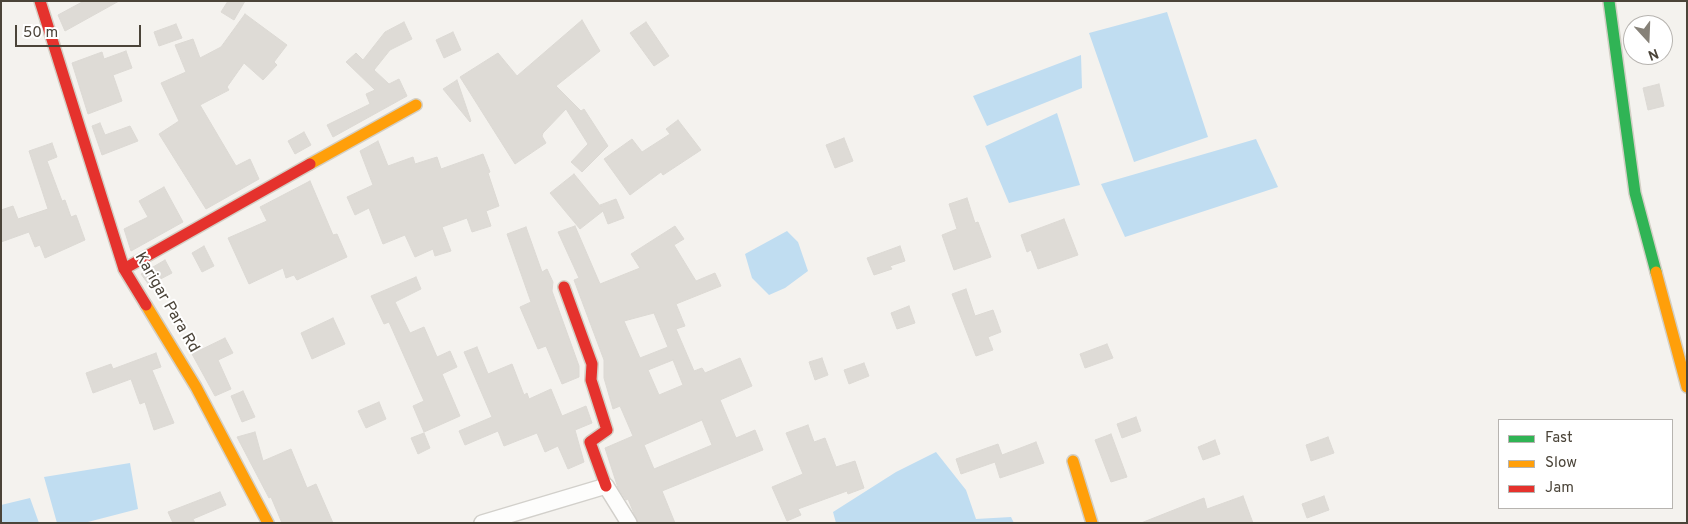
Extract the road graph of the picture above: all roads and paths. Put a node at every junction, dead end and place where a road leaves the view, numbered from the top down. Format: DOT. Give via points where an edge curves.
graph roads {
  1 [pos="40,1"];
  2 [pos="1609,1"];
  3 [pos="416,105"];
  4 [pos="124,268"];
  5 [pos="564,287"];
  6 [pos="1687,387"];
  7 [pos="1073,461"];
  8 [pos="606,486"];
  9 [pos="268,523"];
  10 [pos="482,523"];
  11 [pos="629,523"];
  12 [pos="1092,523"];
  1 -- 4 [label="street, Karigar Para Rd"];
  2 -- 6 [label="street" via="1635,193"];
  3 -- 4 [label="street"];
  4 -- 9 [label="street, Karigar Para Rd" via="196,387"];
  5 -- 8 [label="street" via="592,364 590,380 607,430 590,442"];
  7 -- 12 [label="street"];
  8 -- 10 [label="street"];
  8 -- 11 [label="street"];
}
